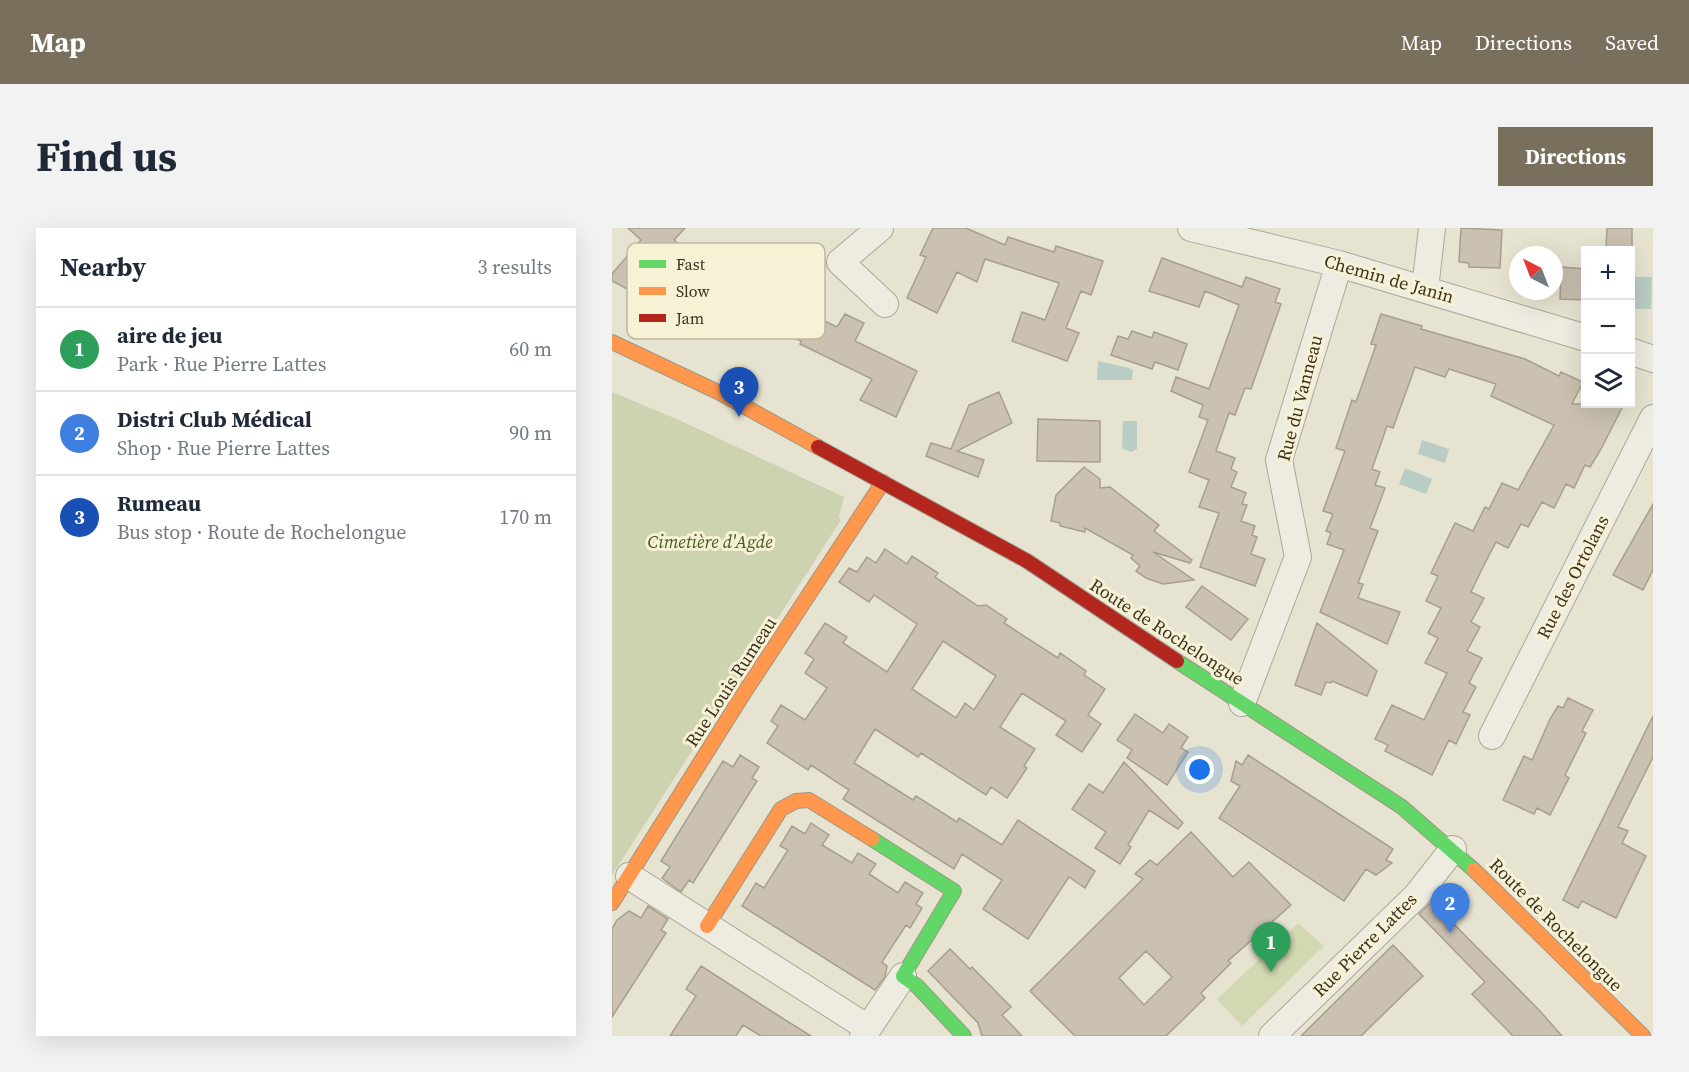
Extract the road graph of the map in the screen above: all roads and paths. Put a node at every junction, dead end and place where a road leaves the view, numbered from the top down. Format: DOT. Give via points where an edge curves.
graph roads {
  1 [pos="880,228"];
  2 [pos="1195,228"];
  3 [pos="1432,228"];
  4 [pos="1339,264"];
  5 [pos="1425,289"];
  6 [pos="885,304"];
  7 [pos="1581,336"];
  8 [pos="612,342"];
  9 [pos="1635,353"];
  10 [pos="1653,358"];
  11 [pos="1653,418"];
  12 [pos="883,482"];
  13 [pos="1242,703"];
  14 [pos="1492,736"];
  15 [pos="1453,849"];
  16 [pos="629,876"];
  17 [pos="612,903"];
  18 [pos="708,926"];
  19 [pos="903,976"];
  20 [pos="866,1032"];
  21 [pos="964,1036"];
  22 [pos="1272,1036"];
  23 [pos="1643,1036"];
  1 -- 6 [label="street" via="840,262"];
  2 -- 4 [label="street, Chemin de Janin"];
  3 -- 5 [label="street"];
  4 -- 5 [label="street, Chemin de Janin"];
  4 -- 13 [label="street, Rue du Vanneau" via="1279,460 1298,557"];
  5 -- 7 [label="street, Chemin de Janin"];
  8 -- 12 [label="main road, Route de Rochelongue" via="720,393"];
  9 -- 10 [label="street"];
  11 -- 14 [label="street, Rue des Ortolans"];
  12 -- 13 [label="main road, Route de Rochelongue" via="1027,561"];
  12 -- 16 [label="main road, Rue Louis Rumeau"];
  13 -- 15 [label="main road, Route de Rochelongue" via="1409,812"];
  15 -- 22 [label="street, Rue Pierre Lattes" via="1417,895"];
  15 -- 23 [label="main road, Route de Rochelongue"];
  16 -- 17 [label="main road, Rue Louis Rumeau"];
  16 -- 18 [label="street"];
  18 -- 19 [label="main road" via="781,809 796,801 809,800 954,891"];
  18 -- 20 [label="street"];
  19 -- 20 [label="street"];
  19 -- 21 [label="main road"];
}
